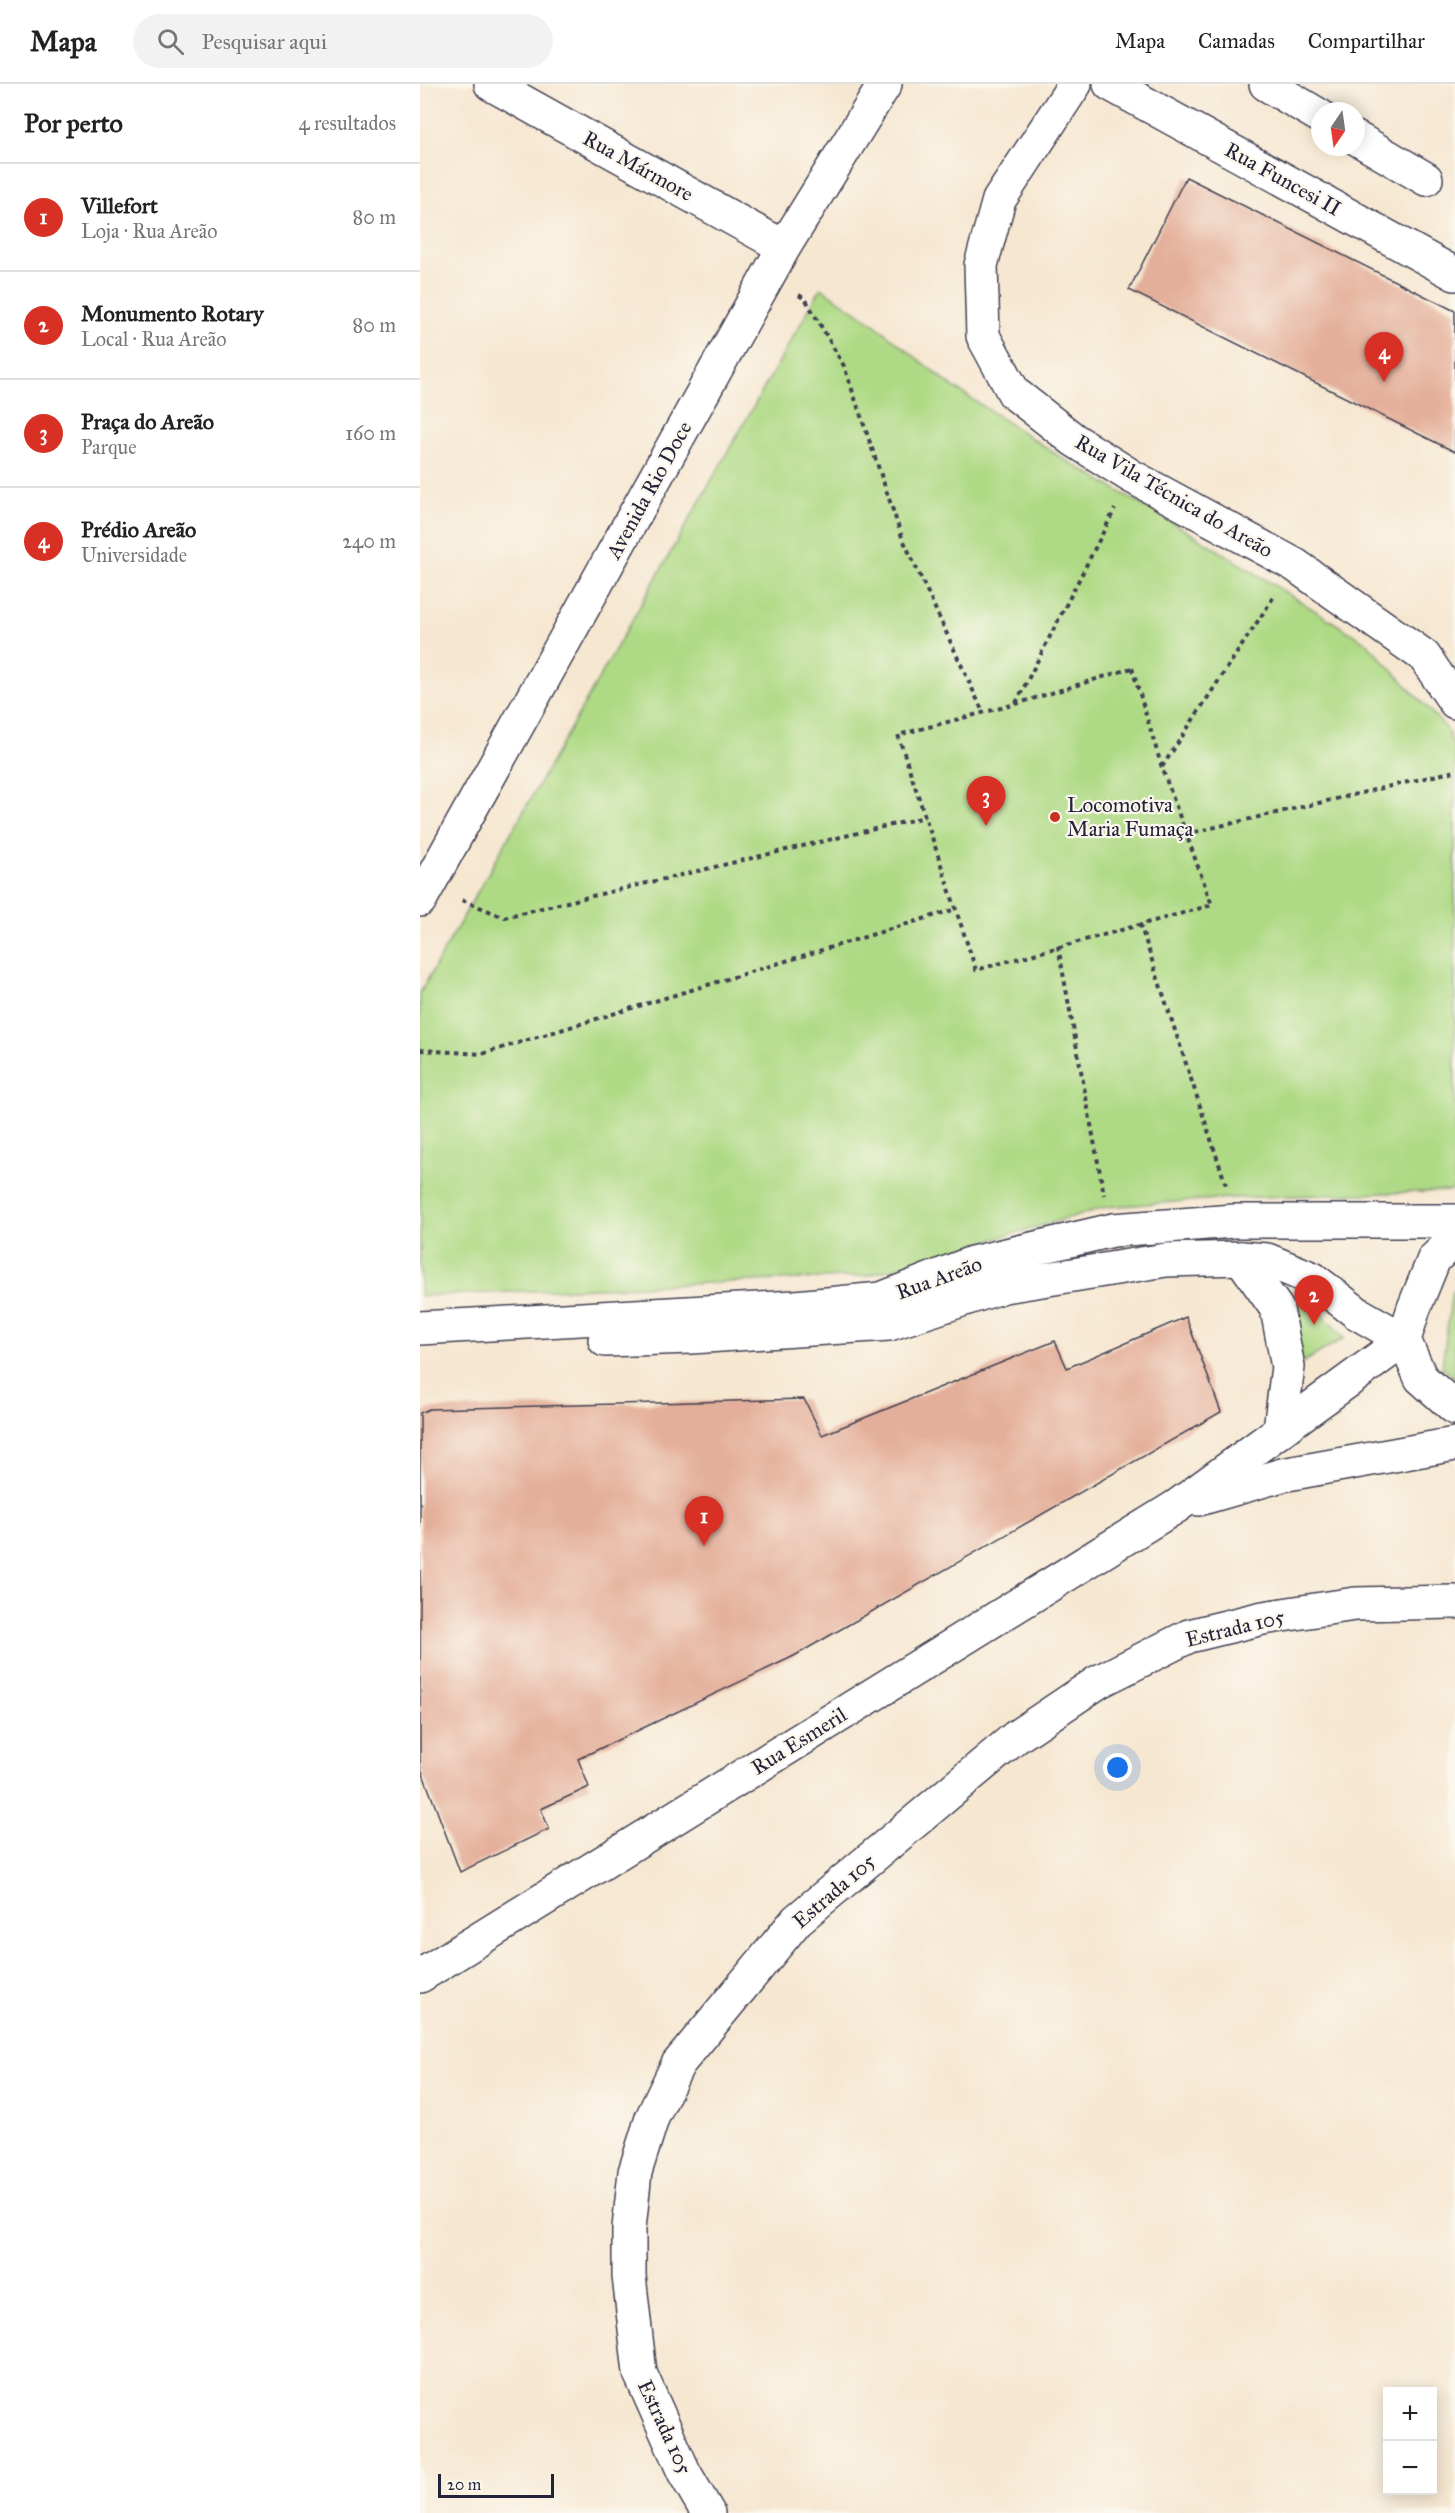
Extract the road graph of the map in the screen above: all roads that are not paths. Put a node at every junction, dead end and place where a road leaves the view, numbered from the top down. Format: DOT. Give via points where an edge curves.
graph roads {
  1 [pos="491,84"];
  2 [pos="885,84"];
  3 [pos="1075,84"];
  4 [pos="1110,84"];
  5 [pos="1266,84"];
  6 [pos="1311,111"];
  7 [pos="1365,143"];
  8 [pos="1426,179"];
  9 [pos="777,261"];
  10 [pos="1455,274"];
  11 [pos="1455,702"];
  12 [pos="424,892"];
  13 [pos="1455,1221"];
  14 [pos="1455,1239"];
  15 [pos="1241,1258"];
  16 [pos="420,1328"];
  17 [pos="1404,1340"];
  18 [pos="420,1345"];
  19 [pos="1455,1408"];
  20 [pos="1280,1429"];
  21 [pos="1455,1444"];
  22 [pos="1177,1506"];
  23 [pos="1455,1602"];
  24 [pos="420,1976"];
  25 [pos="708,2513"];
  1 -- 9 [label="street, Rua Mármore"];
  2 -- 9 [label="street, Avenida Rio Doce"];
  3 -- 11 [label="street, Rua Vila Técnica do Areão" via="999,200 981,265 983,336 1014,393 1074,440 1131,476 1295,565 1424,656"];
  4 -- 10 [label="street, Rua Funcesi II"];
  5 -- 6 [label="street"];
  7 -- 8 [label="street"];
  9 -- 12 [label="street, Avenida Rio Doce"];
  13 -- 16 [label="street, Rua Areão" via="1234,1221 1113,1230 972,1263 881,1299"];
  14 -- 17 [label="street" via="1434,1259"];
  15 -- 17 [label="street, Rua Areão" via="1267,1260 1313,1279 1357,1313"];
  15 -- 18 [label="street, Rua Areão" via="1166,1260 1004,1286 889,1324 691,1337"];
  15 -- 20 [label="street" via="1278,1309 1288,1367"];
  17 -- 19 [label="street" via="1422,1378"];
  17 -- 20 [label="street"];
  20 -- 22 [label="street"];
  21 -- 22 [label="street" via="1282,1474"];
  22 -- 24 [label="street, Rua Esmeril"];
  23 -- 25 [label="street, Estrada 105" via="1355,1604 1263,1618 1189,1636 1098,1682 1016,1737 797,1920 678,2064 652,2118 635,2172 629,2276 640,2373 684,2472"];
}
